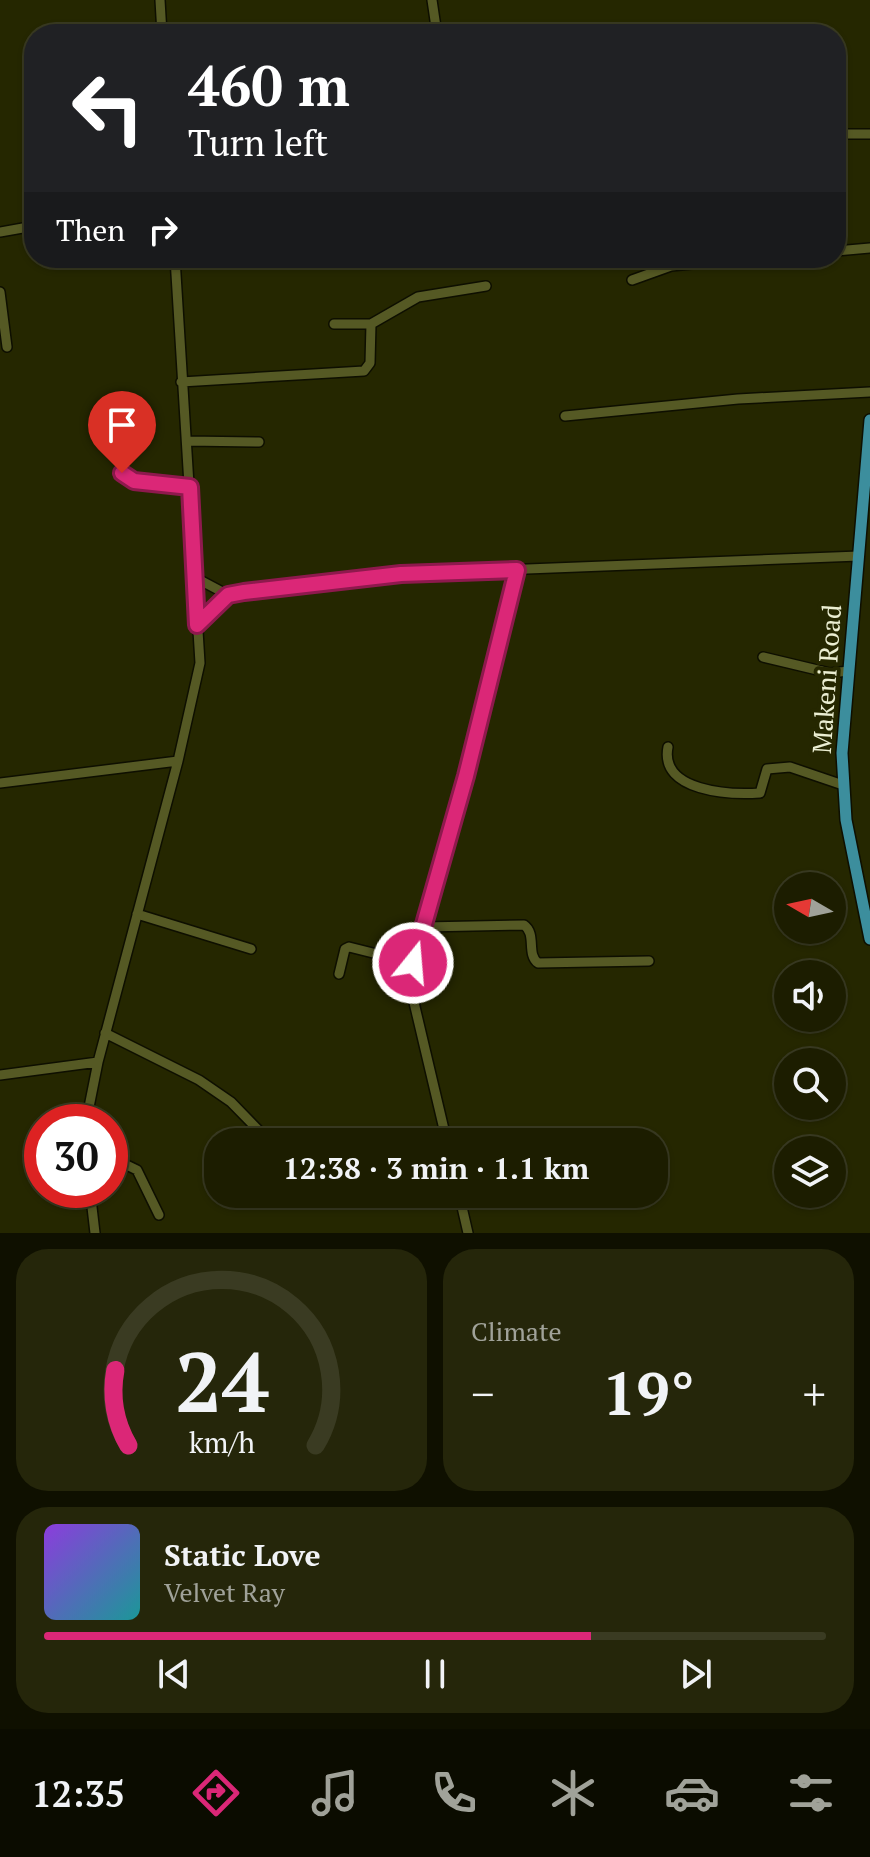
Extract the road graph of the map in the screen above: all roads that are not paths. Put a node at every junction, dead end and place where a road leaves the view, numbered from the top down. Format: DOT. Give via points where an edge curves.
graph roads {
  1 [pos="160,0"];
  2 [pos="432,0"];
  3 [pos="161,24"];
  4 [pos="436,24"];
  5 [pos="846,134"];
  6 [pos="870,134"];
  7 [pos="24,228"];
  8 [pos="0,232"];
  9 [pos="870,248"];
  10 [pos="846,250"];
  11 [pos="175,268"];
  12 [pos="665,268"];
  13 [pos="632,280"];
  14 [pos="486,286"];
  15 [pos="0,292"];
  16 [pos="334,324"];
  17 [pos="371,324"];
  18 [pos="7,347"];
  19 [pos="181,382"];
  20 [pos="870,392"];
  21 [pos="565,416"];
  22 [pos="870,420"];
  23 [pos="187,441"];
  24 [pos="259,442"];
  25 [pos="122,458"];
  26 [pos="190,487"];
  27 [pos="862,561"];
  28 [pos="517,570"];
  29 [pos="196,578"];
  30 [pos="228,595"];
  31 [pos="197,625"];
  32 [pos="763,657"];
  33 [pos="849,671"];
  34 [pos="668,747"];
  35 [pos="178,761"];
  36 [pos="0,783"];
  37 [pos="843,785"];
  38 [pos="137,914"];
  39 [pos="424,927"];
  40 [pos="870,939"];
  41 [pos="251,949"];
  42 [pos="649,961"];
  43 [pos="413,963"];
  44 [pos="339,974"];
  45 [pos="105,1033"];
  46 [pos="98,1062"];
  47 [pos="0,1075"];
  48 [pos="90,1104"];
  49 [pos="256,1128"];
  50 [pos="444,1128"];
  51 [pos="128,1166"];
  52 [pos="92,1208"];
  53 [pos="462,1208"];
  54 [pos="159,1215"];
  55 [pos="95,1233"];
  56 [pos="468,1233"];
  1 -- 3 [label="street"];
  2 -- 4 [label="street"];
  5 -- 6 [label="street"];
  7 -- 8 [label="street"];
  9 -- 10 [label="street"];
  11 -- 19 [label="street"];
  12 -- 13 [label="street"];
  14 -- 17 [label="street" via="418,297"];
  15 -- 18 [label="street"];
  16 -- 17 [label="street"];
  17 -- 19 [label="street" via="370,363 364,371"];
  19 -- 23 [label="street"];
  20 -- 21 [label="street"];
  22 -- 27 [label="main road, Makeni Road"];
  23 -- 24 [label="street"];
  23 -- 26 [label="street"];
  25 -- 26 [label="street" via="126,478"];
  26 -- 29 [label="street"];
  27 -- 28 [label="street"];
  27 -- 33 [label="main road, Makeni Road"];
  28 -- 30 [label="street" via="401,574"];
  28 -- 39 [label="street"];
  29 -- 30 [label="street"];
  29 -- 31 [label="street"];
  30 -- 31 [label="street"];
  31 -- 35 [label="street" via="200,663"];
  32 -- 33 [label="street" via="830,673"];
  33 -- 37 [label="main road, Makeni Road"];
  34 -- 37 [label="street" via="670,769 706,790 760,793 767,769 778,765"];
  35 -- 36 [label="street"];
  35 -- 38 [label="street"];
  37 -- 40 [label="main road, Makeni Road"];
  38 -- 41 [label="street"];
  38 -- 45 [label="street"];
  39 -- 42 [label="street" via="527,925 532,958 538,963"];
  39 -- 43 [label="street"];
  43 -- 44 [label="street" via="349,947"];
  43 -- 50 [label="street" via="410,982"];
  45 -- 46 [label="street"];
  45 -- 49 [label="street" via="199,1080"];
  46 -- 47 [label="street"];
  46 -- 48 [label="street"];
  51 -- 54 [label="street" via="137,1170"];
  52 -- 55 [label="street"];
  53 -- 56 [label="street"];
}
